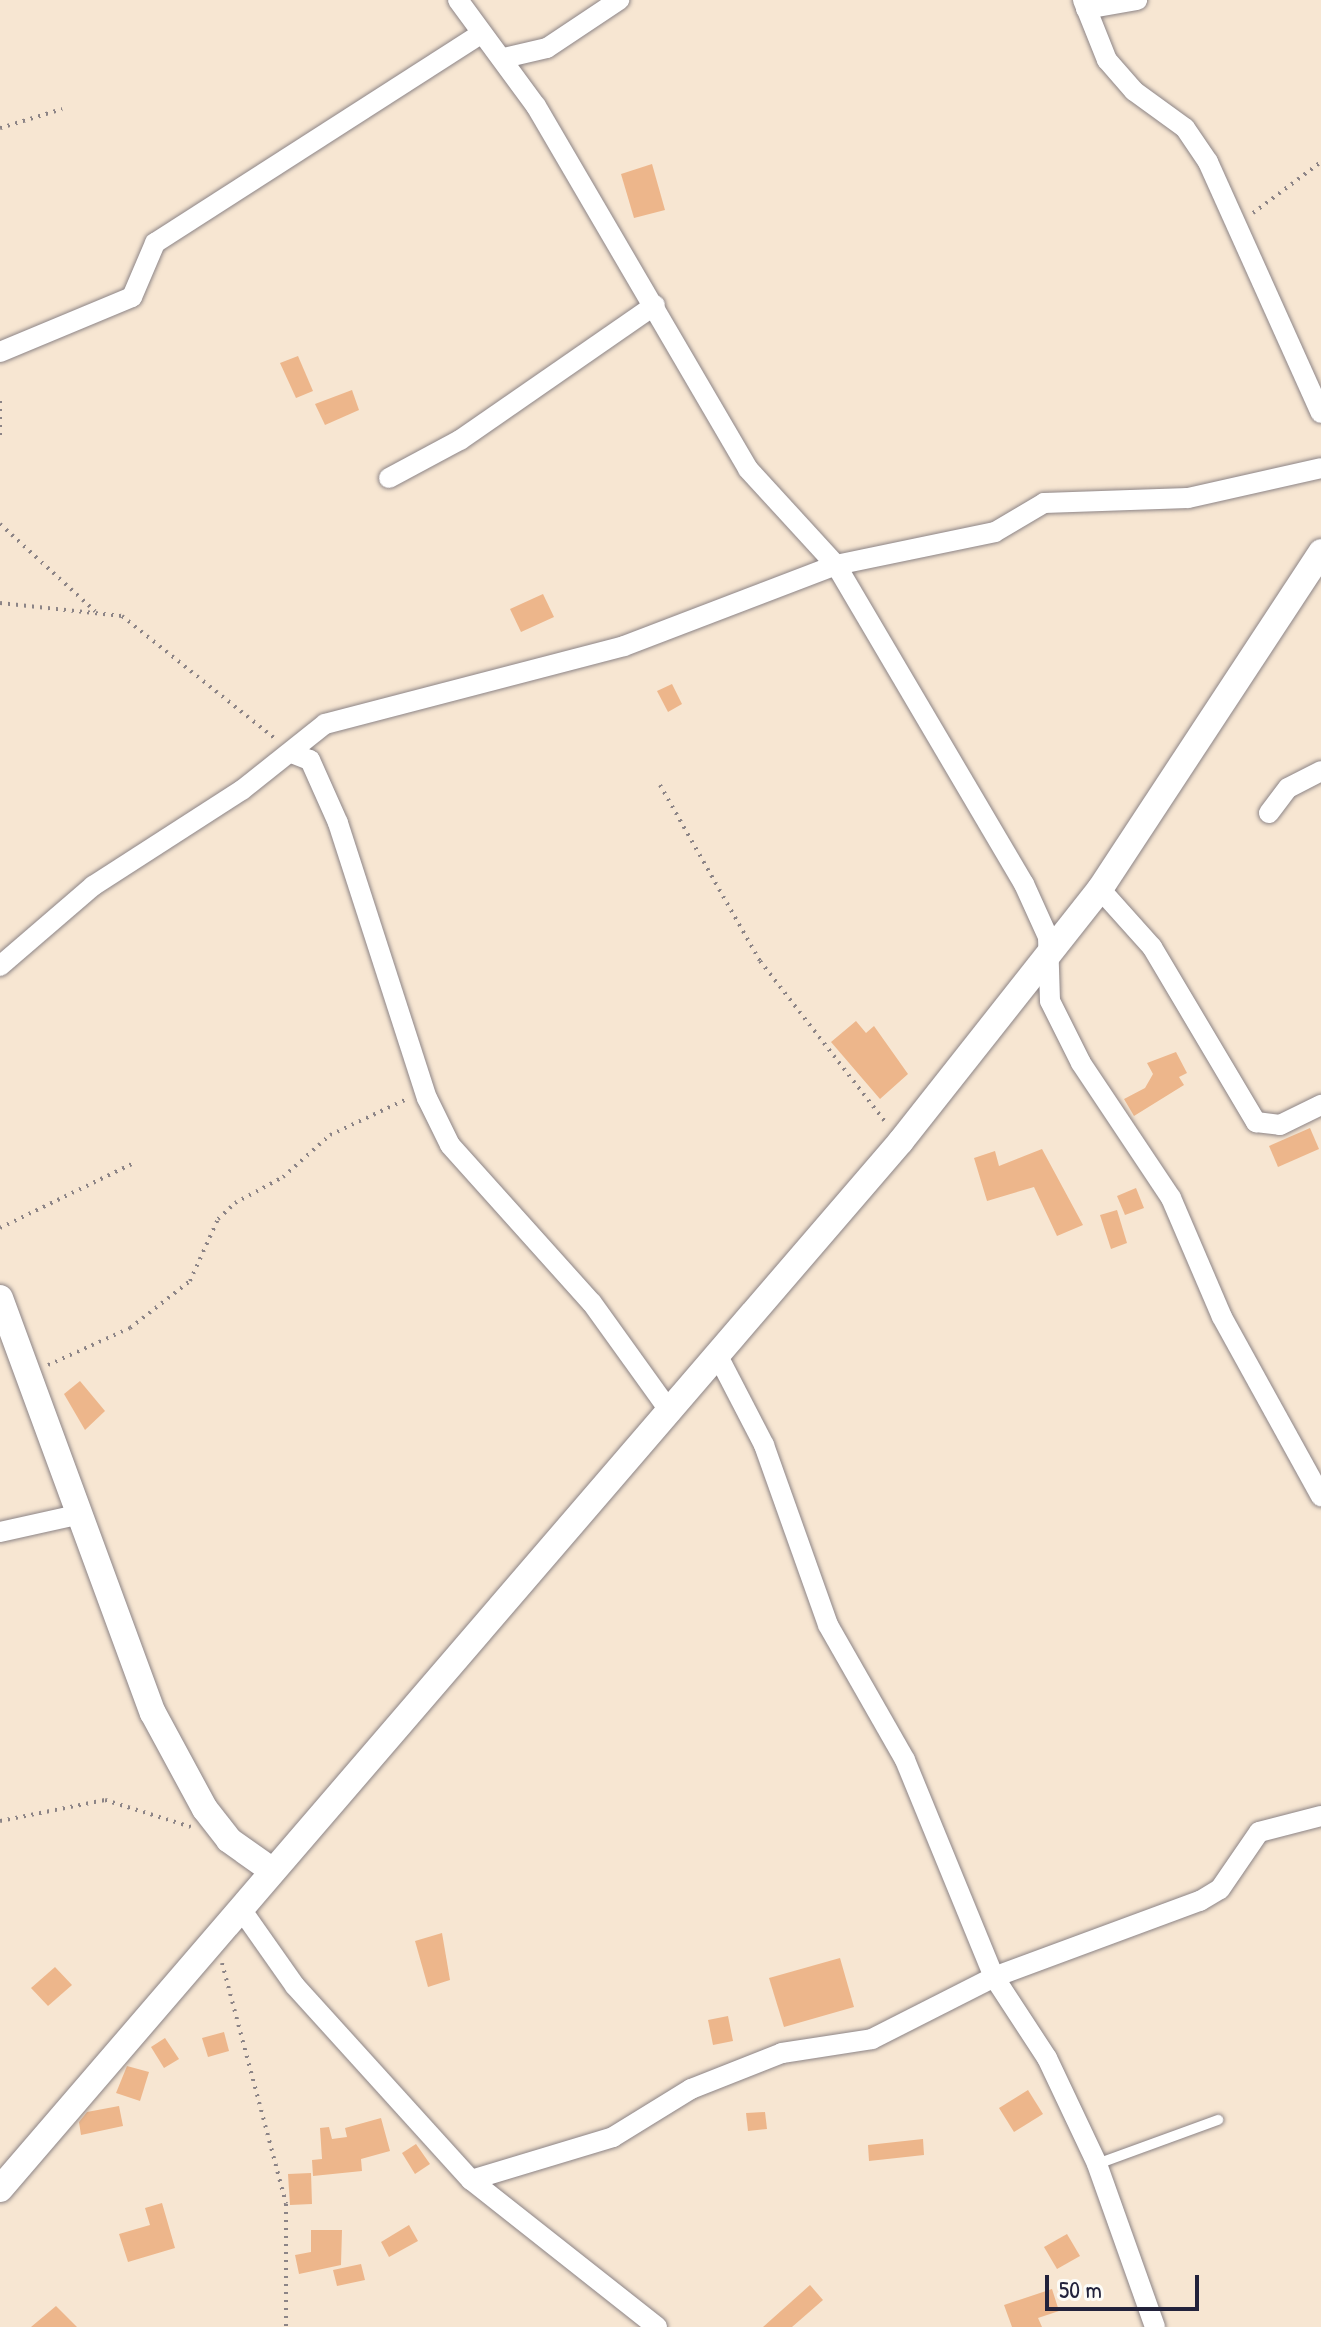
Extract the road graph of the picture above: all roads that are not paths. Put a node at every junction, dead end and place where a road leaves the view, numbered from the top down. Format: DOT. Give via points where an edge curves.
graph roads {
  1 [pos="458,0"];
  2 [pos="619,0"];
  3 [pos="1137,0"];
  4 [pos="1084,4"];
  5 [pos="479,35"];
  6 [pos="504,58"];
  7 [pos="655,305"];
  8 [pos="0,352"];
  9 [pos="1321,413"];
  10 [pos="1321,468"];
  11 [pos="389,478"];
  12 [pos="1321,552"];
  13 [pos="836,565"];
  14 [pos="294,754"];
  15 [pos="1321,771"];
  16 [pos="1269,813"];
  17 [pos="1100,889"];
  18 [pos="1047,956"];
  19 [pos="0,966"];
  20 [pos="1321,1105"];
  21 [pos="0,1298"];
  22 [pos="720,1360"];
  23 [pos="671,1413"];
  24 [pos="1321,1496"];
  25 [pos="81,1514"];
  26 [pos="0,1532"];
  27 [pos="1321,1816"];
  28 [pos="270,1869"];
  29 [pos="243,1912"];
  30 [pos="994,1977"];
  31 [pos="1218,2120"];
  32 [pos="1097,2164"];
  33 [pos="471,2180"];
  34 [pos="0,2189"];
  35 [pos="657,2327"];
  36 [pos="1155,2327"];
  1 -- 5 [label="street"];
  2 -- 6 [label="street" via="547,48"];
  3 -- 4 [label="street"];
  4 -- 9 [label="street" via="1107,60 1134,91 1185,128 1237,223"];
  5 -- 6 [label="street"];
  5 -- 8 [label="street" via="155,243 132,297"];
  6 -- 7 [label="street" via="616,253"];
  7 -- 11 [label="street" via="460,440"];
  7 -- 13 [label="street" via="748,469"];
  10 -- 13 [label="street" via="1188,498 1044,503 995,532"];
  12 -- 17 [label="street"];
  13 -- 14 [label="street" via="624,646 325,724"];
  13 -- 18 [label="street" via="1024,884 1044,923"];
  14 -- 19 [label="street" via="93,886"];
  14 -- 23 [label="street" via="310,760 338,823 427,1098 470,1175 592,1303"];
  15 -- 16 [label="street" via="1288,788"];
  17 -- 18 [label="street"];
  17 -- 20 [label="street" via="1152,947 1256,1122 1280,1125"];
  18 -- 22 [label="street"];
  18 -- 24 [label="street" via="1050,1001 1081,1063 1171,1198 1222,1317"];
  21 -- 25 [label="street"];
  22 -- 23 [label="street"];
  22 -- 30 [label="street" via="764,1445 828,1625 941,1834"];
  23 -- 28 [label="street"];
  25 -- 26 [label="street"];
  25 -- 28 [label="street" via="153,1713 229,1840"];
  27 -- 30 [label="street" via="1259,1832 1220,1889 1200,1901"];
  28 -- 29 [label="street"];
  29 -- 33 [label="street" via="295,1986"];
  29 -- 34 [label="street"];
  30 -- 32 [label="street" via="1047,2058"];
  30 -- 33 [label="street" via="872,2039 782,2053 691,2089 613,2137"];
  31 -- 32 [label="lane"];
  32 -- 36 [label="street"];
  33 -- 35 [label="street"];
}
